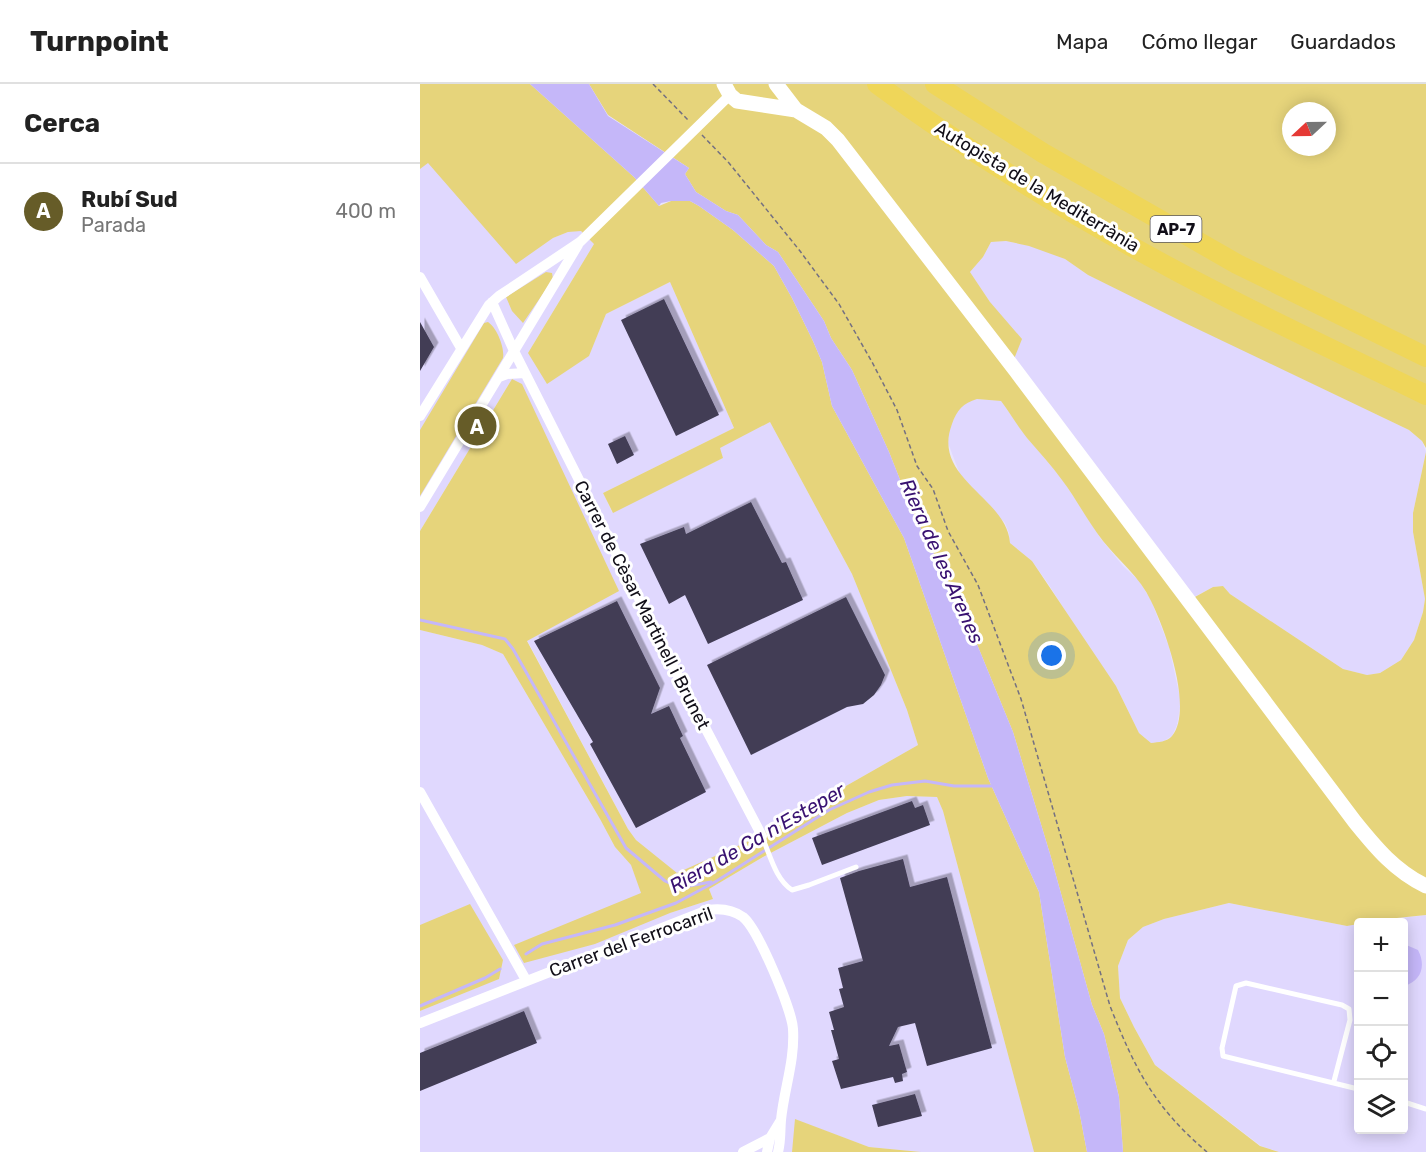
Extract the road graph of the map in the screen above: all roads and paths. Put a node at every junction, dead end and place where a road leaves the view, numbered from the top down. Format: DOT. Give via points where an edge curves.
graph roads {
  1 [pos="653,84"];
  2 [pos="770,84"];
  3 [pos="776,84"];
  4 [pos="877,84"];
  5 [pos="935,84"];
  6 [pos="727,90"];
  7 [pos="756,102"];
  8 [pos="796,110"];
  9 [pos="690,123"];
  10 [pos="697,130"];
  11 [pos="580,243"];
  12 [pos="420,277"];
  13 [pos="492,302"];
  14 [pos="461,348"];
  15 [pos="514,351"];
  16 [pos="1426,357"];
  17 [pos="525,373"];
  18 [pos="499,377"];
  19 [pos="1426,395"];
  20 [pos="420,416"];
  21 [pos="420,507"];
  22 [pos="421,796"];
  23 [pos="762,836"];
  24 [pos="856,867"];
  25 [pos="1426,886"];
  26 [pos="526,980"];
  27 [pos="420,1023"];
  28 [pos="1334,1081"];
  29 [pos="1354,1087"];
  30 [pos="1408,1103"];
  31 [pos="1426,1109"];
  32 [pos="778,1146"];
  33 [pos="743,1152"];
  34 [pos="767,1152"];
  35 [pos="1207,1152"];
  1 -- 9 [label="path"];
  2 -- 7 [label="main road"];
  3 -- 8 [label="main road"];
  4 -- 19 [label="highway, Autopista de la Mediterrània / AP-7" via="968,149 1111,234 1224,296"];
  5 -- 16 [label="highway, Autopista de la Mediterrània / AP-7" via="1043,153 1237,264"];
  6 -- 7 [label="main road" via="743,103"];
  6 -- 11 [label="street" via="714,112"];
  7 -- 8 [label="main road"];
  8 -- 25 [label="main road" via="826,128 854,160 1355,822 1397,868"];
  10 -- 35 [label="path" via="729,163 839,304 897,410 917,466 933,489 956,547 978,585 1014,680 1110,1006 1128,1052 1167,1113"];
  11 -- 13 [label="street"];
  11 -- 15 [label="street"];
  12 -- 14 [label="street"];
  13 -- 14 [label="street"];
  13 -- 15 [label="street, Carrer de Cèsar Martinell i Brunet"];
  14 -- 20 [label="street"];
  15 -- 17 [label="street, Carrer de Cèsar Martinell i Brunet"];
  15 -- 18 [label="street"];
  17 -- 18 [label="street"];
  17 -- 23 [label="street, Carrer de Cèsar Martinell i Brunet"];
  18 -- 21 [label="street"];
  22 -- 26 [label="street"];
  23 -- 24 [label="lane" via="784,884 792,890"];
  26 -- 27 [label="street, Carrer del Ferrocarril"];
  26 -- 32 [label="street, Carrer del Ferrocarril" via="708,910 736,913 752,927 793,1026 794,1047"];
  28 -- 28 [label="lane" via="1223,1056 1236,986 1246,983 1349,1009 1350,1020"];
  28 -- 29 [label="lane"];
  30 -- 31 [label="lane"];
  32 -- 33 [label="street"];
  32 -- 34 [label="street, Carrer del Ferrocarril"];
}
